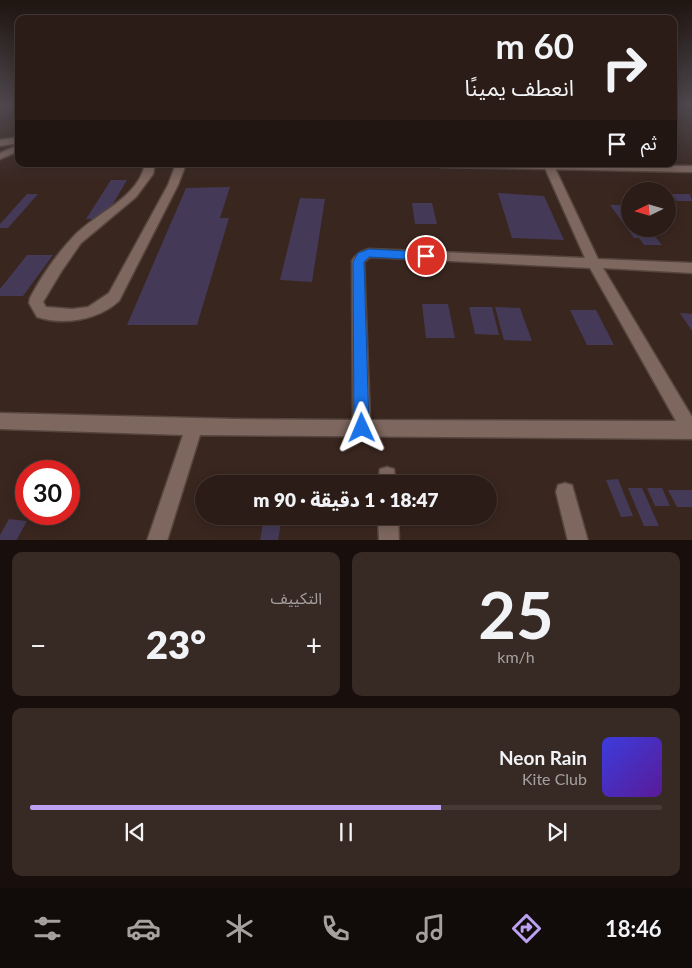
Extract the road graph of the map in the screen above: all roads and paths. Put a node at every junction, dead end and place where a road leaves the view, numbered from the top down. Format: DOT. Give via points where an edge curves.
graph roads {
  1 [pos="15,140"];
  2 [pos="0,141"];
  3 [pos="15,150"];
  4 [pos="0,156"];
  5 [pos="150,167"];
  6 [pos="179,167"];
  7 [pos="549,167"];
  8 [pos="620,167"];
  9 [pos="692,168"];
  10 [pos="594,264"];
  11 [pos="692,268"];
  12 [pos="0,421"];
  13 [pos="194,427"];
  14 [pos="362,428"];
  15 [pos="691,430"];
  16 [pos="565,492"];
  17 [pos="388,525"];
  18 [pos="157,540"];
  19 [pos="389,540"];
  20 [pos="578,540"];
  1 -- 2 [label="street"];
  3 -- 4 [label="street"];
  5 -- 6 [label="street" via="148,175 134,192 77,240 37,298 36,303 42,313 81,315 94,312 114,297 173,185"];
  7 -- 10 [label="street"];
  8 -- 9 [label="street"];
  10 -- 11 [label="street"];
  10 -- 14 [label="street" via="369,253 362,256 358,262"];
  10 -- 15 [label="street"];
  12 -- 13 [label="street"];
  13 -- 14 [label="street"];
  13 -- 18 [label="street"];
  14 -- 15 [label="street"];
  16 -- 20 [label="street"];
  17 -- 19 [label="street"];
}
